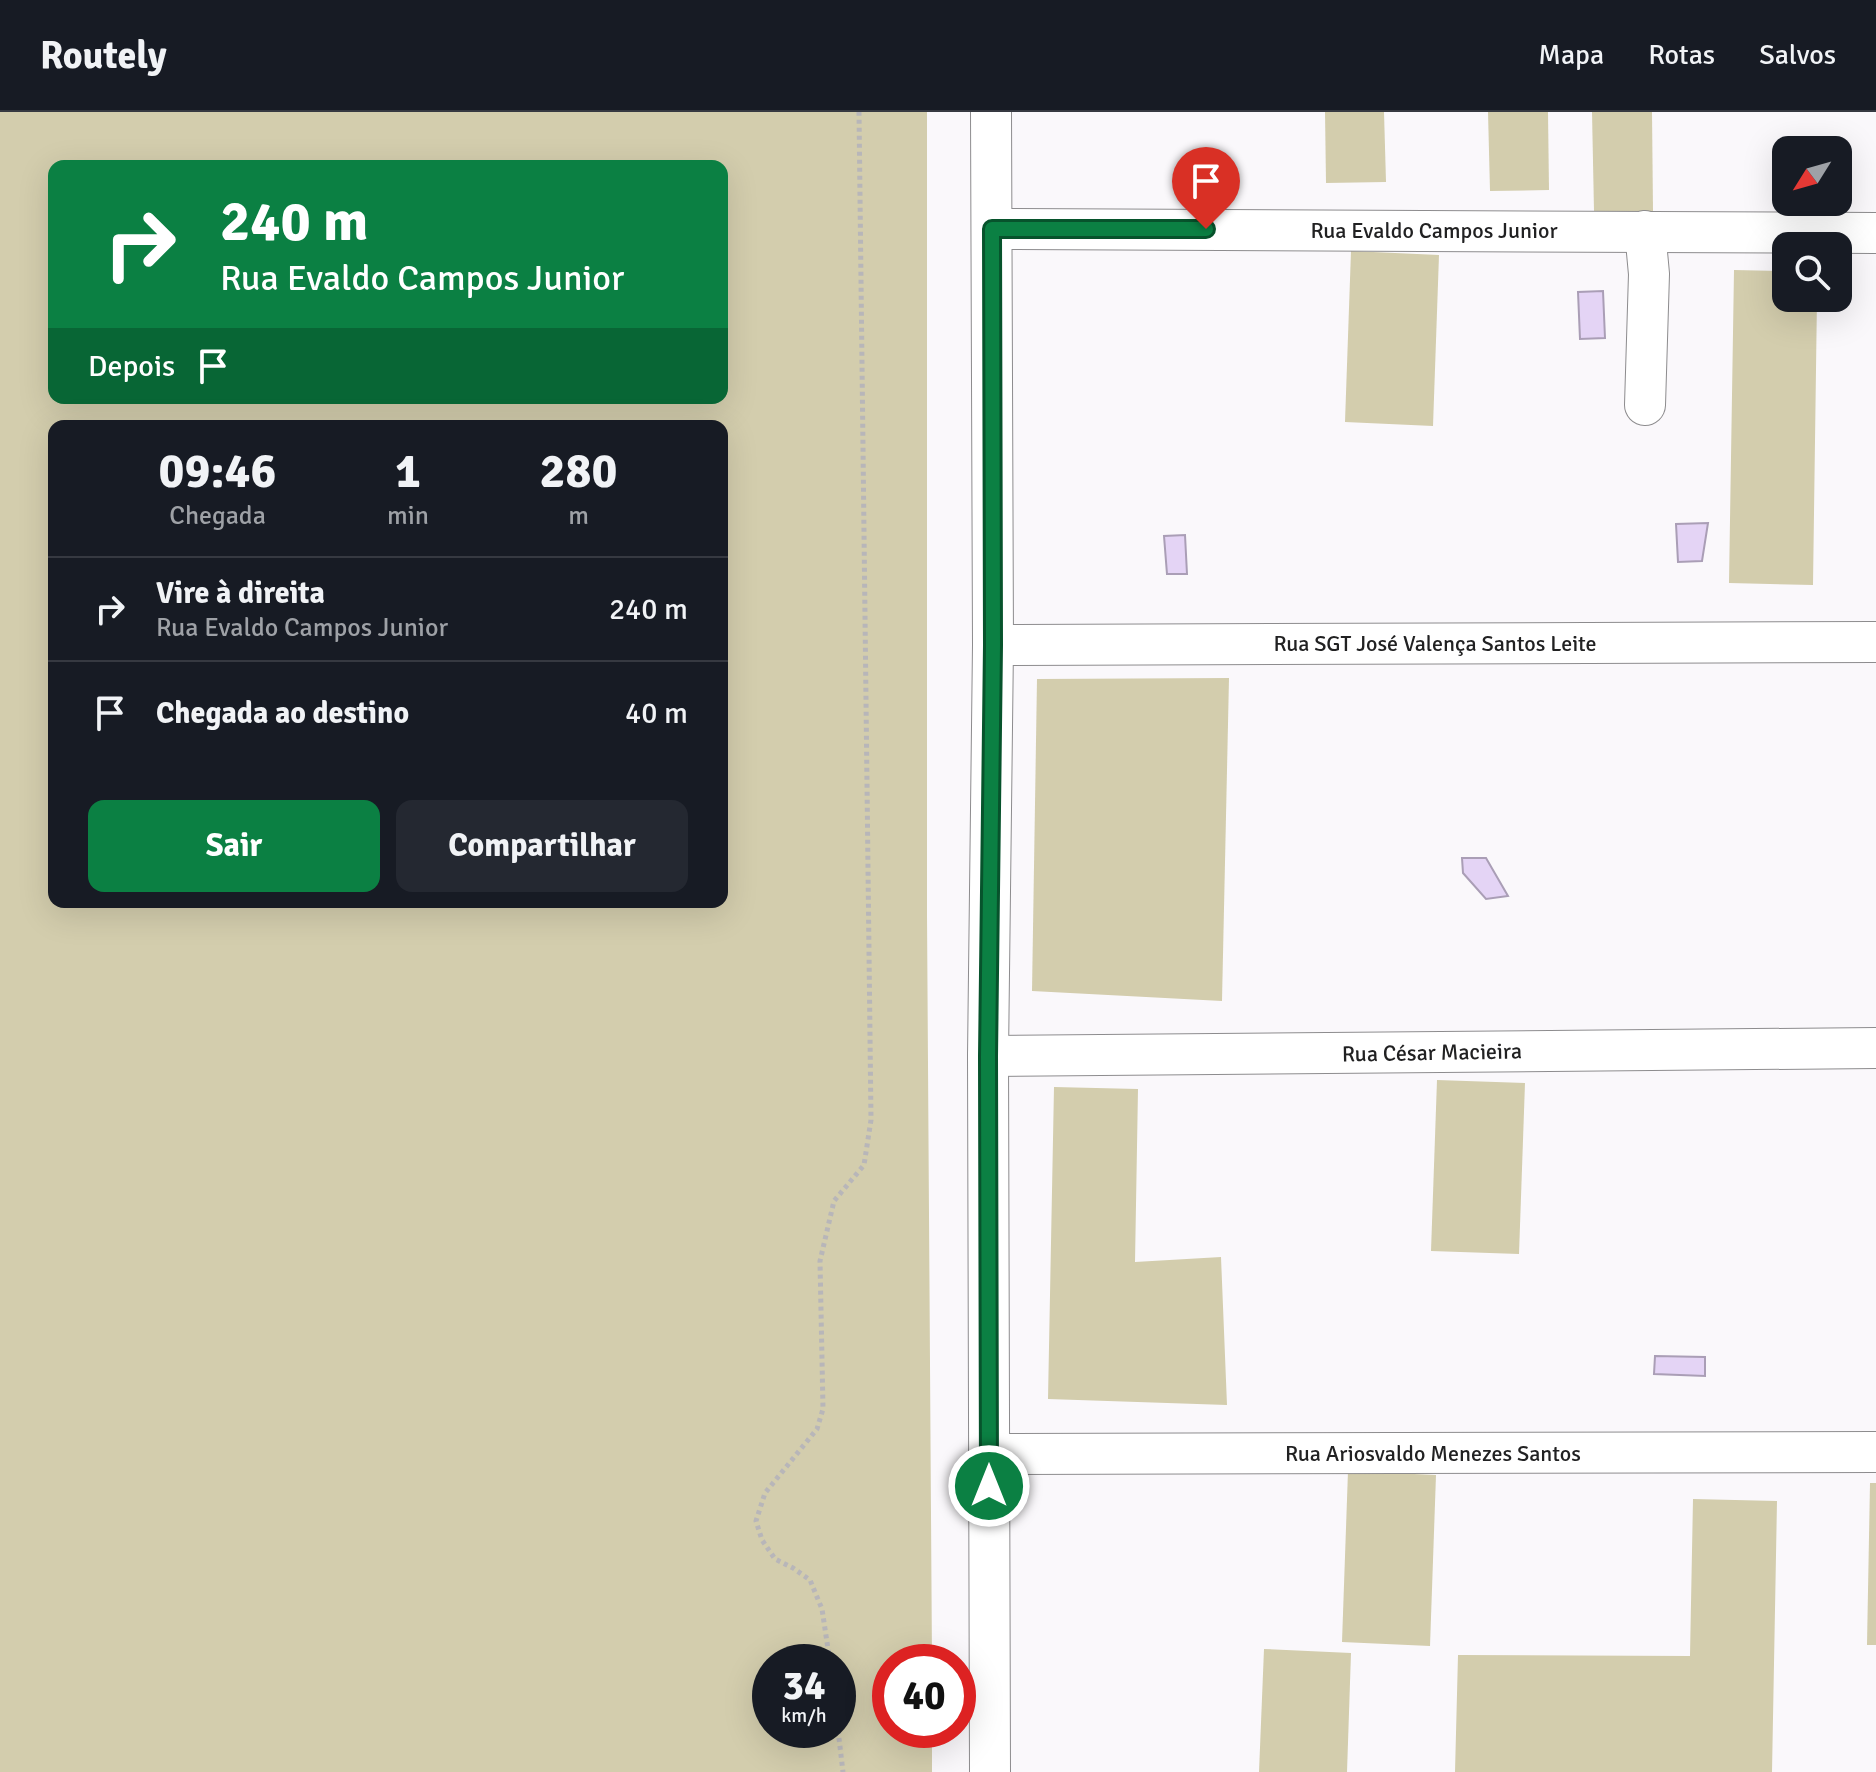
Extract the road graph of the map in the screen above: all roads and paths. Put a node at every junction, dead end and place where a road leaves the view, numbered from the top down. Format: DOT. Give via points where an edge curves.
graph roads {
  1 [pos="859,112"];
  2 [pos="991,112"];
  3 [pos="992,229"];
  4 [pos="1645,231"];
  5 [pos="1876,233"];
  6 [pos="1645,405"];
  7 [pos="1876,642"];
  8 [pos="993,645"];
  9 [pos="1876,1048"];
  10 [pos="988,1056"];
  11 [pos="1876,1452"];
  12 [pos="989,1454"];
  13 [pos="827,1644"];
  14 [pos="840,1748"];
  15 [pos="843,1772"];
  16 [pos="990,1772"];
  1 -- 13 [label="path" via="871,1120 864,1165 834,1201 820,1261 823,1409 817,1429 765,1493 756,1521 775,1559 810,1580 822,1609"];
  2 -- 3 [label="street"];
  3 -- 4 [label="street, Rua Evaldo Campos Junior"];
  3 -- 8 [label="street"];
  4 -- 5 [label="street, Rua Evaldo Campos Junior"];
  4 -- 6 [label="street"];
  7 -- 8 [label="street, Rua SGT José Valença Santos Leite"];
  8 -- 10 [label="street"];
  9 -- 10 [label="street, Rua César Macieira"];
  10 -- 12 [label="street"];
  11 -- 12 [label="street, Rua Ariosvaldo Menezes Santos"];
  12 -- 16 [label="street"];
  14 -- 15 [label="path"];
}
